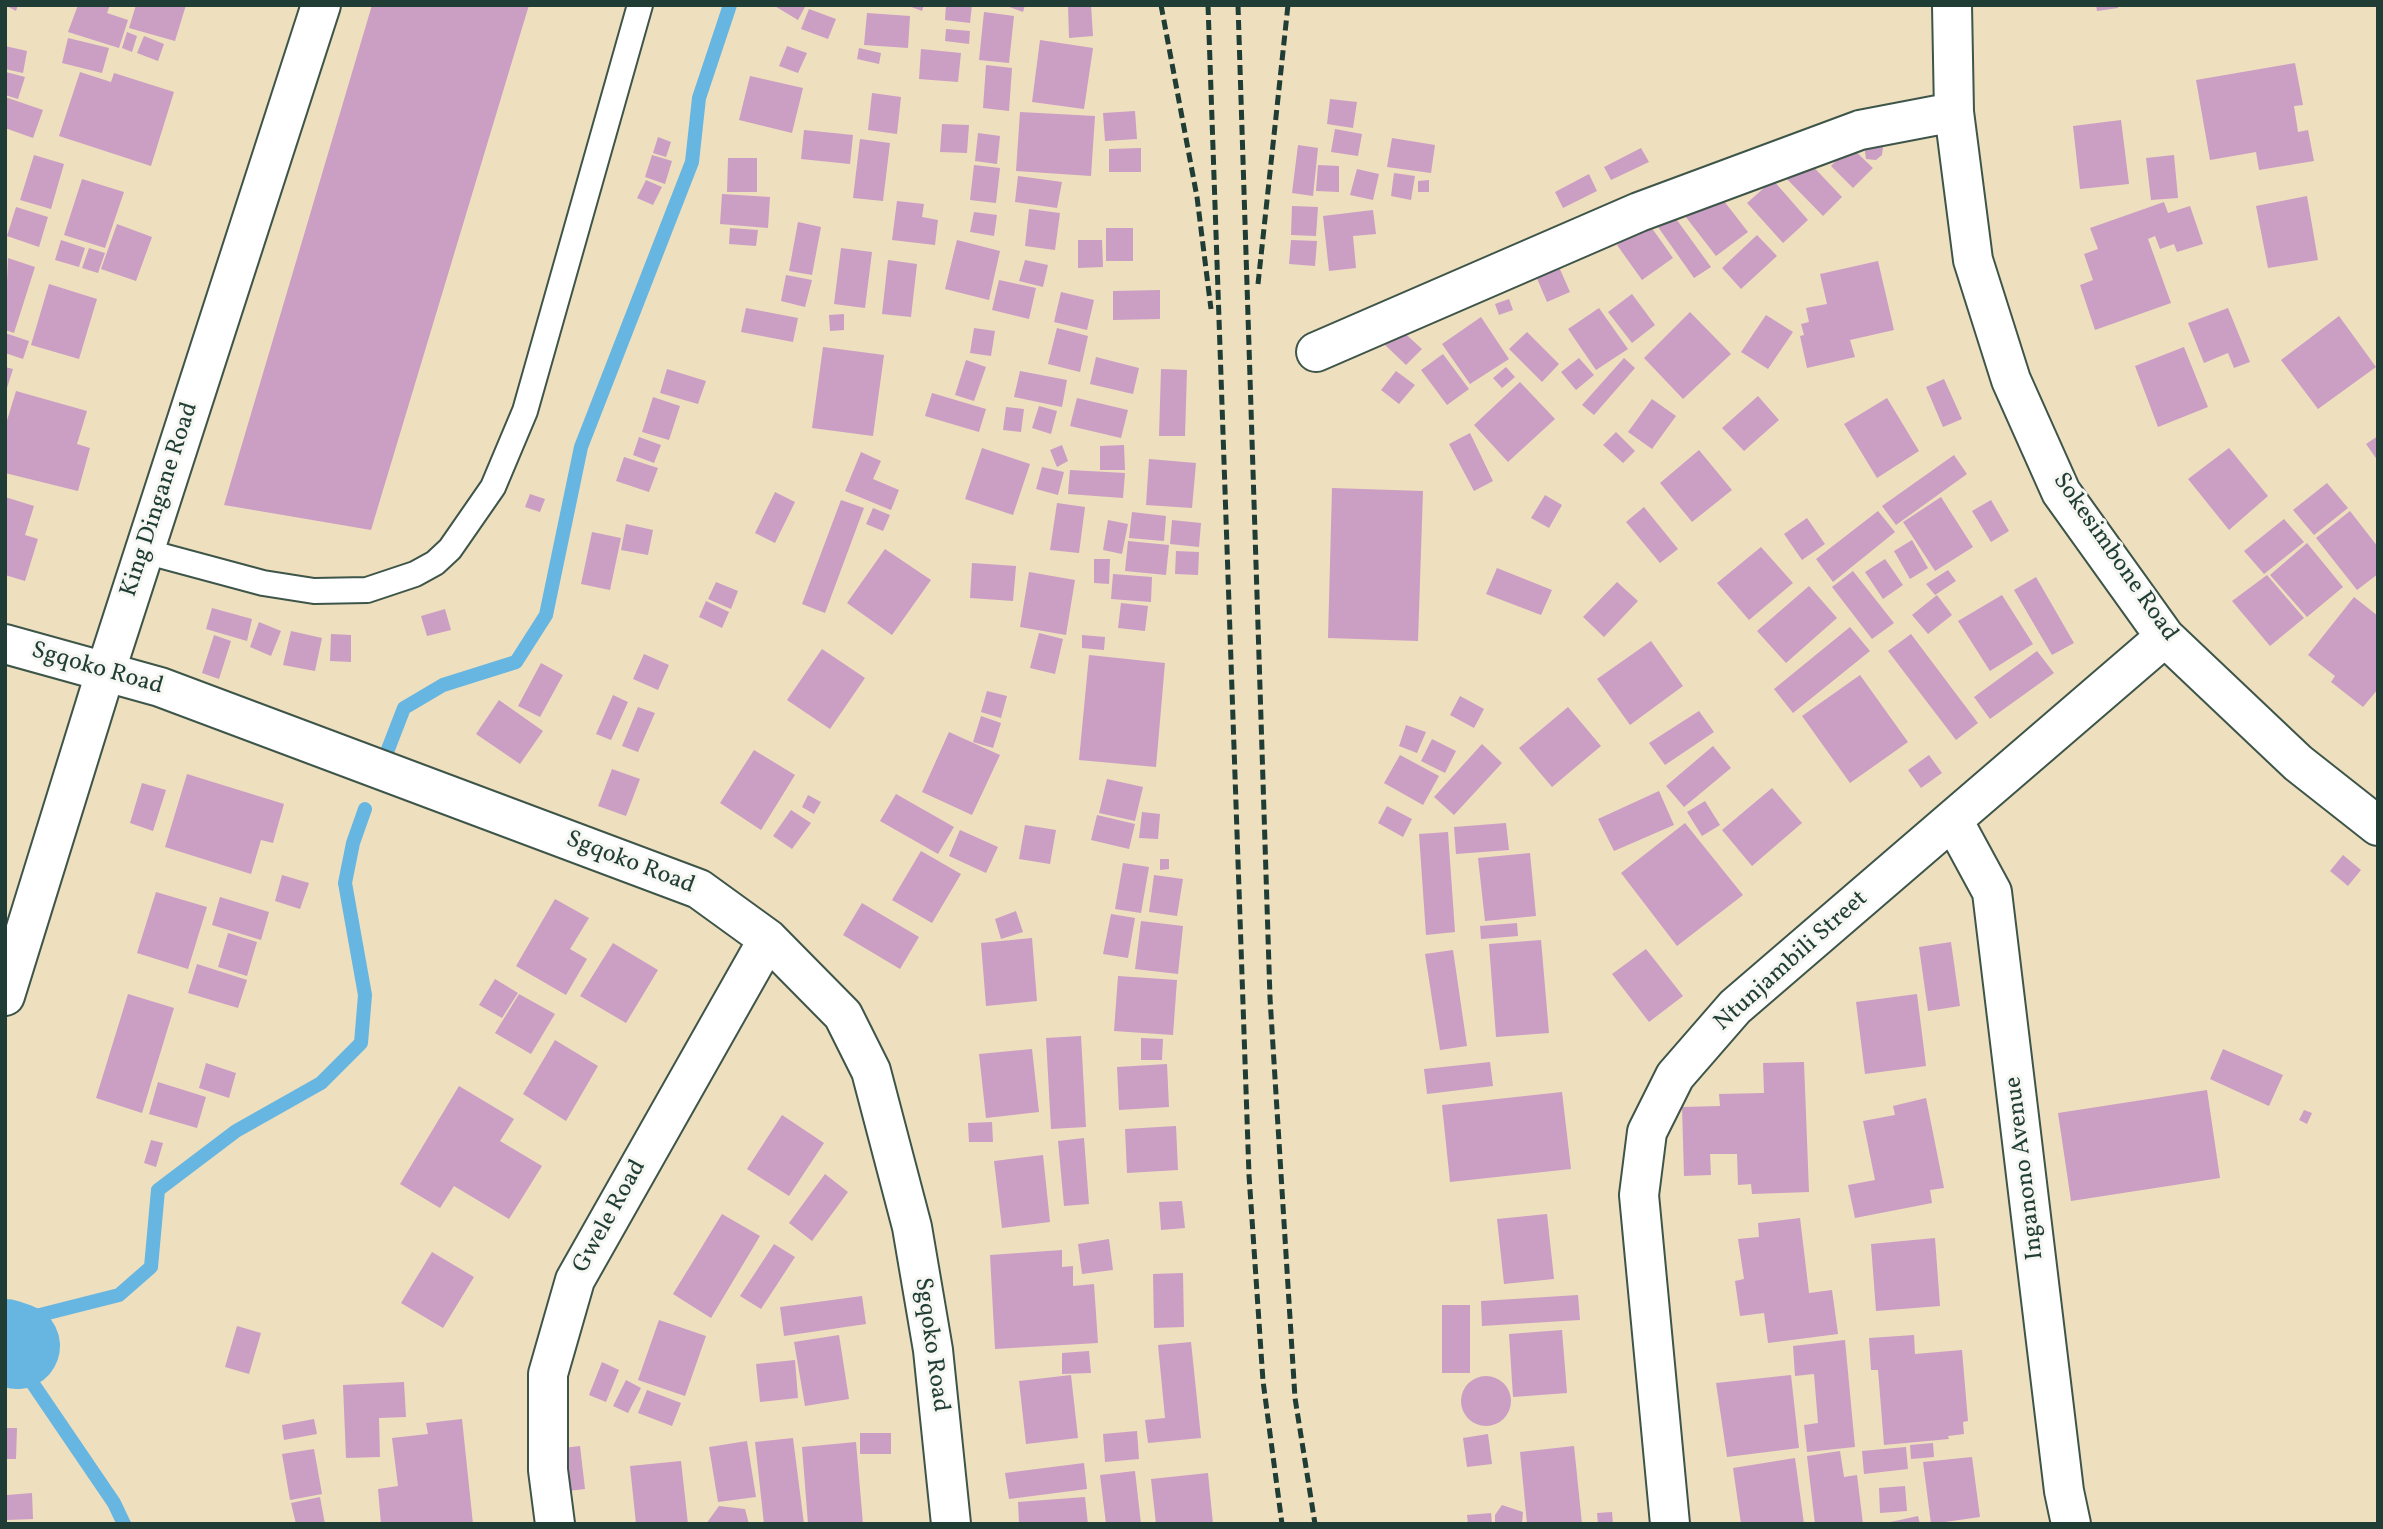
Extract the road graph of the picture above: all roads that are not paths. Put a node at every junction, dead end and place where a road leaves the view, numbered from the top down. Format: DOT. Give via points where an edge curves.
graph roads {
  1 [pos="321,5"];
  2 [pos="640,5"];
  3 [pos="1952,5"];
  4 [pos="1954,112"];
  5 [pos="1316,352"];
  6 [pos="144,551"];
  7 [pos="2165,637"];
  8 [pos="5,644"];
  9 [pos="106,670"];
  10 [pos="1954,822"];
  11 [pos="2378,826"];
  12 [pos="768,939"];
  13 [pos="5,996"];
  14 [pos="555,1524"];
  15 [pos="951,1524"];
  16 [pos="1671,1524"];
  17 [pos="2071,1524"];
  1 -- 6 [label="street, King Dingane Road"];
  2 -- 6 [label="lane" via="525,411 493,487 450,549 415,574 367,590 314,592"];
  3 -- 4 [label="street, Sokesimbone Road"];
  4 -- 5 [label="street" via="1860,130 1639,212"];
  4 -- 7 [label="street, Sokesimbone Road" via="1973,260 2011,380 2062,492"];
  6 -- 9 [label="street, King Dingane Road"];
  7 -- 10 [label="street, Ntunjambili Street"];
  7 -- 11 [label="street, Sokesimbone Road" via="2298,763"];
  8 -- 9 [label="street, Sgqoko Road"];
  9 -- 12 [label="street, Sgqoko Road" via="699,889"];
  9 -- 13 [label="street, King Dingane Road"];
  10 -- 16 [label="street, Ntunjambili Street" via="1735,1007 1675,1076 1647,1132 1639,1195"];
  10 -- 17 [label="street, Inganono Avenue" via="1992,892"];
  12 -- 14 [label="street, Gwele Road" via="575,1280 548,1374 548,1470"];
  12 -- 15 [label="street, Sgqoko Road" via="843,1015 871,1071 912,1227 933,1350"];
}
